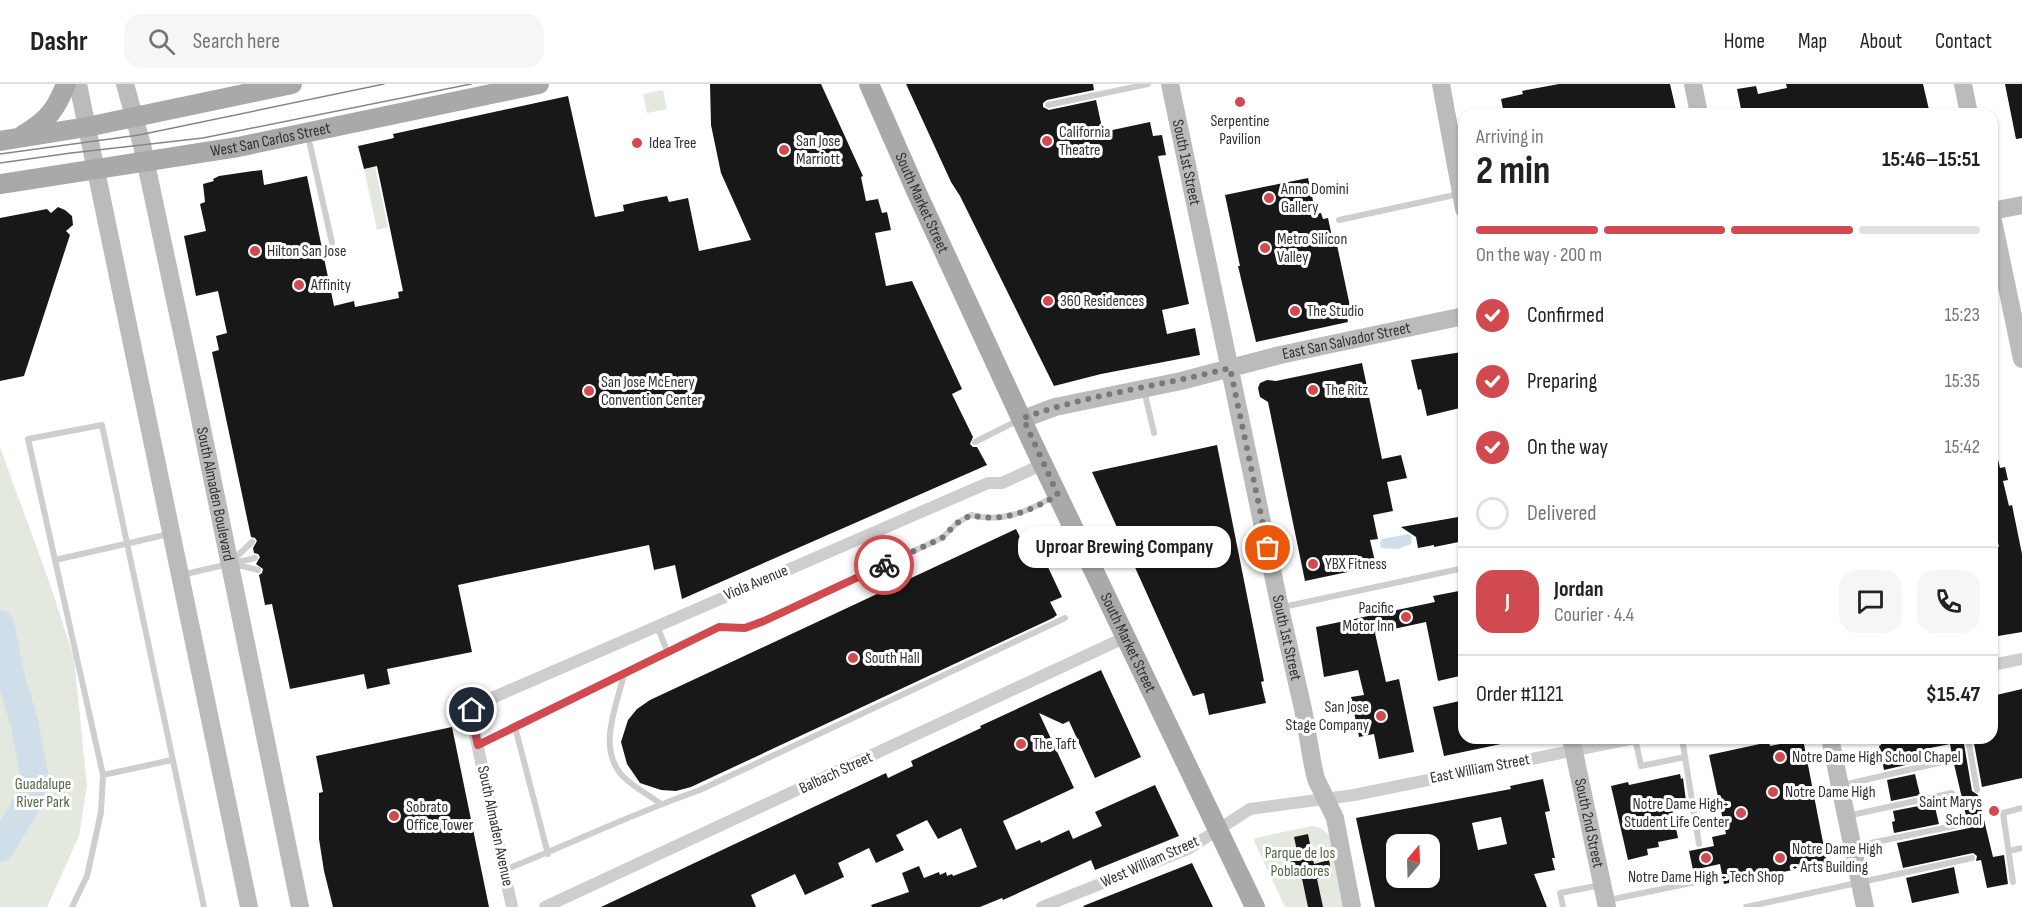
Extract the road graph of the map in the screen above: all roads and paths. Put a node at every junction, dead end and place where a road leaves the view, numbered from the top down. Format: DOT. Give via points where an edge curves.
graph roads {
  1 [pos="66,84"];
  2 [pos="78,84"];
  3 [pos="125,84"];
  4 [pos="292,84"];
  5 [pos="539,84"];
  6 [pos="869,84"];
  7 [pos="1148,84"];
  8 [pos="1170,84"];
  9 [pos="1442,84"];
  10 [pos="1693,84"];
  11 [pos="1963,84"];
  12 [pos="1048,105"];
  13 [pos="1699,108"];
  14 [pos="1969,108"];
  15 [pos="135,116"];
  16 [pos="87,127"];
  17 [pos="308,132"];
  18 [pos="9,140"];
  19 [pos="145,160"];
  20 [pos="96,168"];
  21 [pos="1458,178"];
  22 [pos="0,184"];
  23 [pos="1458,203"];
  24 [pos="2022,205"];
  25 [pos="1998,210"];
  26 [pos="1339,220"];
  27 [pos="332,243"];
  28 [pos="1998,244"];
  29 [pos="1458,317"];
  30 [pos="2022,358"];
  31 [pos="1230,368"];
  32 [pos="1144,388"];
  33 [pos="1023,418"];
  34 [pos="1154,433"];
  35 [pos="975,442"];
  36 [pos="1043,464"];
  37 [pos="1058,495"];
  38 [pos="172,533"];
  39 [pos="252,542"];
  40 [pos="126,543"];
  41 [pos="255,558"];
  42 [pos="55,560"];
  43 [pos="230,564"];
  44 [pos="1458,569"];
  45 [pos="258,570"];
  46 [pos="180,575"];
  47 [pos="1280,608"];
  48 [pos="1065,618"];
  49 [pos="657,626"];
  50 [pos="1126,637"];
  51 [pos="668,653"];
  52 [pos="2022,659"];
  53 [pos="1998,664"];
  54 [pos="624,674"];
  55 [pos="472,710"];
  56 [pos="515,727"];
  57 [pos="1573,744"];
  58 [pos="1636,744"];
  59 [pos="1683,744"];
  60 [pos="1831,744"];
  61 [pos="1969,744"];
  62 [pos="478,745"];
  63 [pos="1685,757"];
  64 [pos="172,760"];
  65 [pos="1951,760"];
  66 [pos="103,775"];
  67 [pos="1840,786"];
  68 [pos="1977,790"];
  69 [pos="1952,793"];
  70 [pos="1325,799"];
  71 [pos="661,804"];
  72 [pos="2022,808"];
  73 [pos="1846,816"];
  74 [pos="1963,824"];
  75 [pos="1218,830"];
  76 [pos="1700,844"];
  77 [pos="1852,847"];
  78 [pos="2022,848"];
  79 [pos="2008,850"];
  80 [pos="548,854"];
  81 [pos="1972,858"];
  82 [pos="504,870"];
  83 [pos="1715,878"];
  84 [pos="1860,882"];
  85 [pos="2013,882"];
  86 [pos="1605,897"];
  87 [pos="72,907"];
  88 [pos="204,907"];
  89 [pos="249,907"];
  90 [pos="300,907"];
  91 [pos="512,907"];
  92 [pos="545,907"];
  93 [pos="1042,907"];
  94 [pos="1255,907"];
  95 [pos="1352,907"];
  96 [pos="1563,907"];
  97 [pos="1746,907"];
  98 [pos="1865,907"];
  1 -- 18 [label="main road" via="47,119"];
  2 -- 16 [label="street"];
  3 -- 15 [label="street, South Almaden Boulevard"];
  4 -- 15 [label="main road"];
  5 -- 17 [label="main road, West San Carlos Street"];
  6 -- 33 [label="main road, South Market Street"];
  7 -- 12 [label="lane"];
  8 -- 31 [label="street, South 1st Street"];
  9 -- 21 [label="street"];
  10 -- 13 [label="street"];
  11 -- 14 [label="street"];
  15 -- 16 [label="main road"];
  15 -- 19 [label="street, South Almaden Boulevard"];
  16 -- 18 [label="main road"];
  16 -- 20 [label="street"];
  17 -- 19 [label="main road, West San Carlos Street"];
  17 -- 27 [label="lane"];
  19 -- 20 [label="main road, West San Carlos Street"];
  19 -- 43 [label="street, South Almaden Boulevard"];
  20 -- 22 [label="main road, West San Carlos Street"];
  20 -- 38 [label="street"];
  23 -- 26 [label="lane"];
  24 -- 25 [label="street"];
  28 -- 30 [label="street"];
  29 -- 31 [label="street, East San Salvador Street"];
  31 -- 32 [label="street, East San Salvador Street"];
  31 -- 47 [label="street, South 1st Street"];
  32 -- 33 [label="street, East San Salvador Street"];
  32 -- 34 [label="lane"];
  33 -- 35 [label="lane"];
  33 -- 36 [label="main road, South Market Street"];
  36 -- 37 [label="main road, South Market Street"];
  36 -- 49 [label="street, Viola Avenue" via="1002,483 988,483"];
  37 -- 50 [label="main road, South Market Street"];
  37 -- 51 [label="lane" via="1031,510 988,519 971,515 942,538 764,621 745,628 719,627"];
  38 -- 40 [label="lane"];
  38 -- 46 [label="street"];
  39 -- 43 [label="lane"];
  40 -- 42 [label="lane"];
  40 -- 42 [label="lane" via="102,425 28,440"];
  40 -- 64 [label="lane"];
  41 -- 43 [label="lane"];
  42 -- 66 [label="lane"];
  43 -- 45 [label="lane"];
  43 -- 46 [label="lane"];
  43 -- 90 [label="street, South Almaden Boulevard"];
  44 -- 47 [label="lane"];
  46 -- 89 [label="street"];
  47 -- 70 [label="street, South 1st Street" via="1313,766"];
  48 -- 71 [label="lane" via="700,790"];
  49 -- 51 [label="lane"];
  49 -- 55 [label="street, Viola Avenue" via="485,700"];
  50 -- 75 [label="main road, South Market Street"];
  50 -- 92 [label="street, Balbach Street"];
  51 -- 54 [label="lane"];
  52 -- 53 [label="street"];
  54 -- 56 [label="lane"];
  54 -- 71 [label="lane" via="611,728 610,755 621,774"];
  55 -- 62 [label="street, South Almaden Avenue"];
  56 -- 62 [label="lane"];
  56 -- 80 [label="lane"];
  57 -- 70 [label="street, East William Street"];
  57 -- 86 [label="street, South 2nd Street"];
  58 -- 63 [label="lane" via="1641,766"];
  59 -- 63 [label="lane"];
  60 -- 67 [label="street"];
  61 -- 68 [label="lane"];
  62 -- 82 [label="street, South Almaden Avenue"];
  63 -- 76 [label="lane"];
  64 -- 66 [label="lane"];
  64 -- 88 [label="lane"];
  65 -- 67 [label="lane"];
  66 -- 87 [label="lane" via="101,812 87,876"];
  67 -- 73 [label="street"];
  69 -- 73 [label="lane"];
  70 -- 75 [label="street, West William Street" via="1250,809"];
  70 -- 95 [label="street, South 1st Street" via="1337,827"];
  71 -- 80 [label="lane"];
  72 -- 79 [label="lane" via="2003,813"];
  73 -- 77 [label="street"];
  74 -- 77 [label="lane"];
  75 -- 93 [label="street, West William Street" via="1188,849"];
  75 -- 94 [label="main road, South Market Street"];
  77 -- 84 [label="street"];
  78 -- 79 [label="lane"];
  79 -- 85 [label="lane"];
  80 -- 82 [label="lane"];
  81 -- 84 [label="lane"];
  82 -- 91 [label="street, South Almaden Avenue"];
  83 -- 86 [label="lane"];
  84 -- 97 [label="lane"];
  84 -- 98 [label="street"];
  86 -- 96 [label="lane" via="1560,893"];
}
